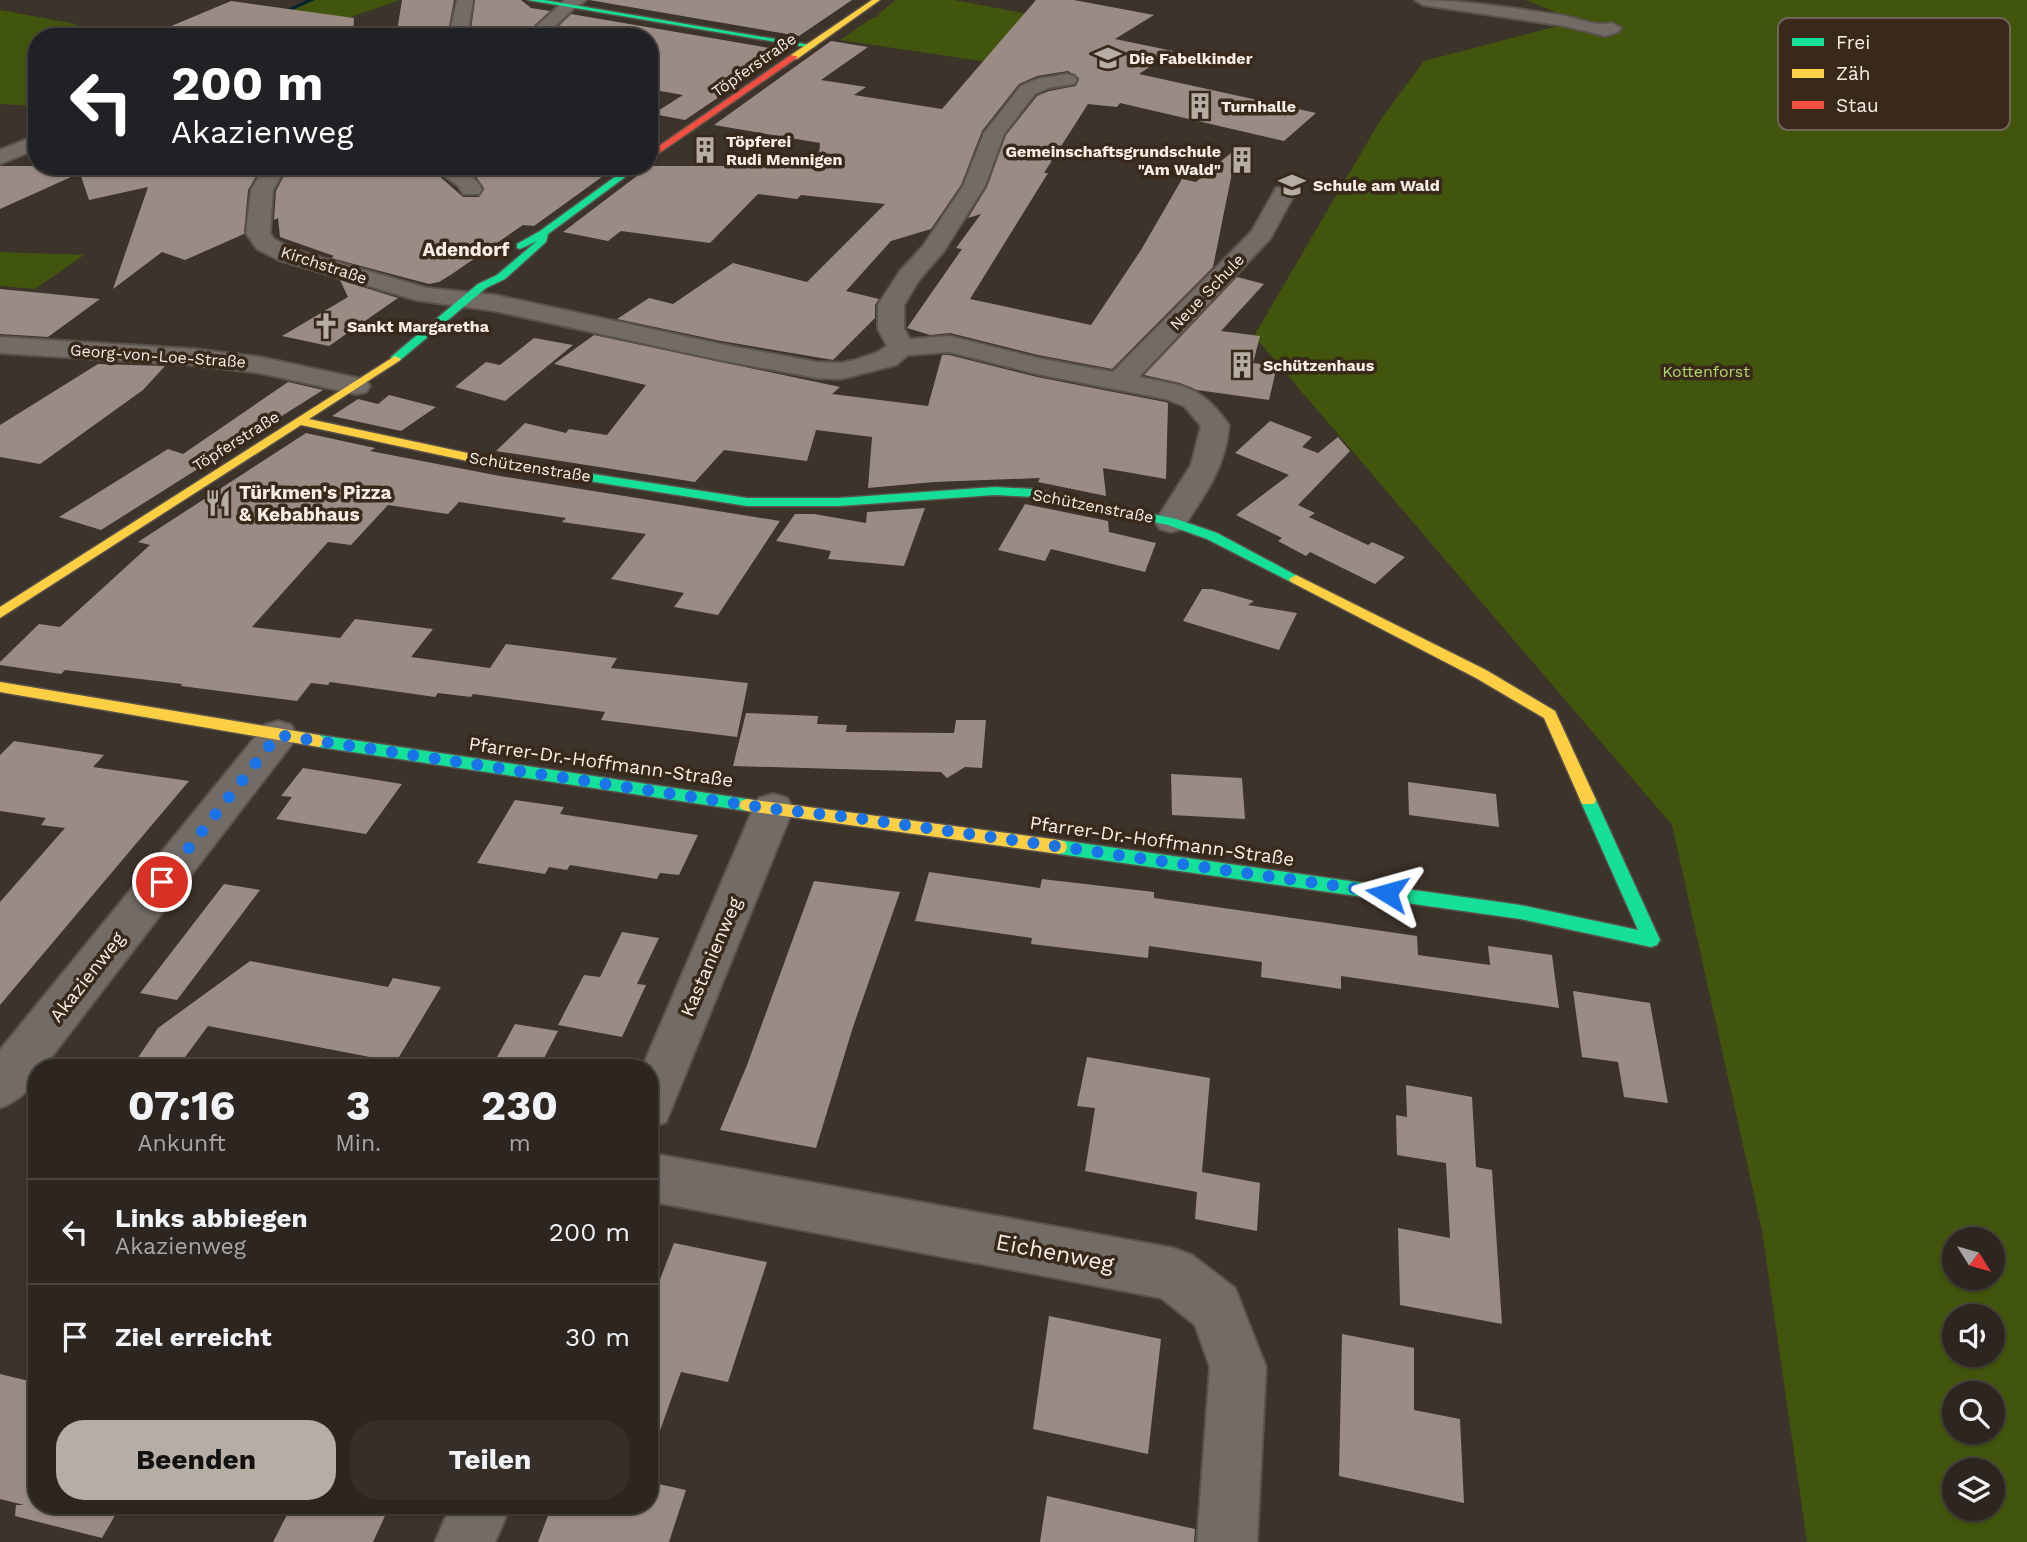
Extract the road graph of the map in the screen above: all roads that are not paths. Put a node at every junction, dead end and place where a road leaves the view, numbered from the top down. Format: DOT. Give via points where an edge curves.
graph roads {
  1 [pos="465,0"];
  2 [pos="531,0"];
  3 [pos="877,0"];
  4 [pos="1423,0"];
  5 [pos="572,3"];
  6 [pos="460,28"];
  7 [pos="544,28"];
  8 [pos="1612,28"];
  9 [pos="813,46"];
  10 [pos="1067,80"];
  11 [pos="28,145"];
  12 [pos="658,152"];
  13 [pos="0,158"];
  14 [pos="271,175"];
  15 [pos="456,175"];
  16 [pos="624,175"];
  17 [pos="471,189"];
  18 [pos="1284,193"];
  19 [pos="474,293"];
  20 [pos="0,345"];
  21 [pos="901,348"];
  22 [pos="1119,382"];
  23 [pos="356,386"];
  24 [pos="301,421"];
  25 [pos="1171,522"];
  26 [pos="0,613"];
  27 [pos="0,687"];
  28 [pos="278,735"];
  29 [pos="773,809"];
  30 [pos="658,1084"];
  31 [pos="0,1086"];
  32 [pos="658,1179"];
  33 [pos="477,1514"];
  34 [pos="465,1542"];
  35 [pos="1227,1542"];
  1 -- 6 [label="street"];
  2 -- 5 [label="street"];
  3 -- 9 [label="street, Töpferstraße"];
  4 -- 8 [label="street"];
  5 -- 7 [label="street"];
  5 -- 9 [label="street"];
  9 -- 12 [label="street, Töpferstraße"];
  10 -- 21 [label="street" via="1028,90 994,133 974,186 891,305 891,329"];
  11 -- 13 [label="street"];
  14 -- 19 [label="street, Kirchstraße" via="262,190 258,233 265,244 287,255 425,295"];
  15 -- 17 [label="street"];
  16 -- 19 [label="street, Töpferstraße" via="543,233 537,247"];
  18 -- 22 [label="street, Neue Schule" via="1262,234"];
  19 -- 21 [label="street, Schützenstraße" via="495,303 817,370 861,367 886,359"];
  19 -- 23 [label="street, Töpferstraße" via="396,359"];
  20 -- 23 [label="street, Georg-von-Loe-Straße" via="193,356"];
  21 -- 22 [label="street, Schützenstraße" via="949,344"];
  22 -- 25 [label="street, Schützenstraße" via="1194,400 1215,425 1214,448 1199,482"];
  23 -- 24 [label="street, Töpferstraße"];
  24 -- 25 [label="street, Schützenstraße" via="500,464 747,502 839,502 995,491 1032,493"];
  24 -- 26 [label="street, Töpferstraße"];
  25 -- 29 [label="street, Pfarrer-Dr.-Hoffmann-Straße" via="1212,536 1481,674 1550,715 1651,940 1520,912"];
  27 -- 28 [label="street, Pfarrer-Dr.-Hoffmann-Straße"];
  28 -- 29 [label="street, Pfarrer-Dr.-Hoffmann-Straße"];
  28 -- 31 [label="street, Akazienweg"];
  29 -- 30 [label="street, Kastanienweg"];
  32 -- 35 [label="street, Eichenweg" via="1173,1275 1216,1307 1238,1367"];
  33 -- 34 [label="street"];
}
